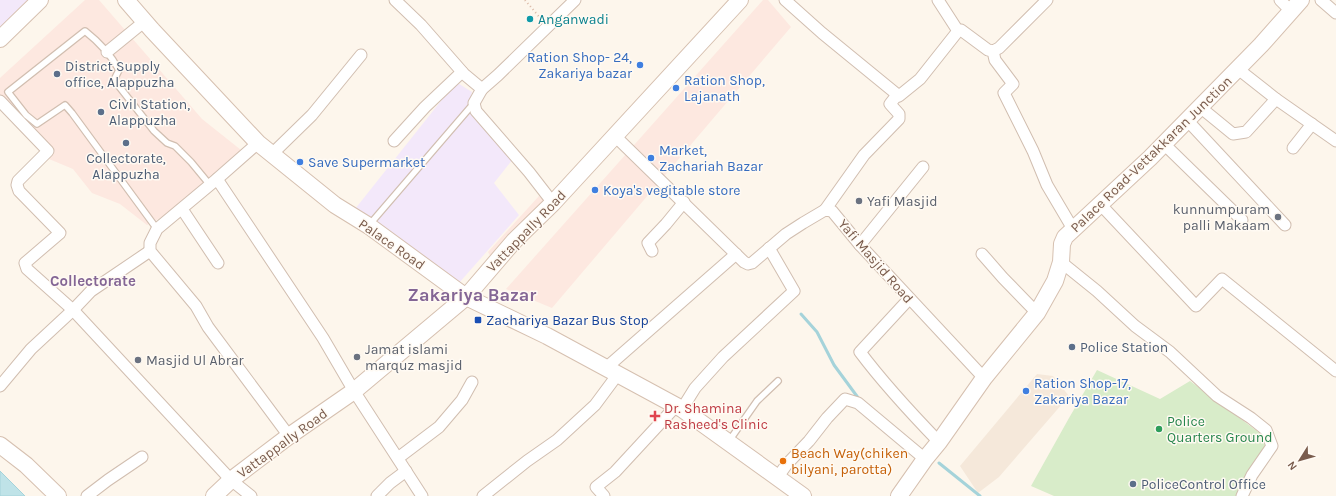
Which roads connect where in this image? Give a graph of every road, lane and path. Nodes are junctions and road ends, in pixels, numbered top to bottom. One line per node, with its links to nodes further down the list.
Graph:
1 (40, 0): 16 (main road)
2 (126, 0): 13 (main road, Palace Road)
3 (395, 0): 21 (street)
4 (525, 0): 14 (path)
5 (575, 0): 14 (street)
6 (740, 0): 30 (main road, Vattappally Road)
7 (785, 0): 23 (street)
8 (938, 0): 15 (street)
9 (1047, 0): 17 (street)
10 (1321, 0): 12 (street)
11 (1291, 4): 20 (main road, Palace Road-Vettakkaran Junction)
12 (1336, 13)
13 (144, 21): 18 (street); 33 (main road, Palace Road)
14 (547, 26): 22 (street)
15 (958, 31): 17 (street); 23 (street)
16 (0, 39)
17 (993, 51): 48 (street)
18 (107, 52): 38 (lane); 47 (lane)
19 (361, 55): 36 (street)
20 (1238, 69): 24 (street); 27 (main road, Palace Road-Vettakkaran Junction)
21 (462, 72): 22 (street); 32 (street)
22 (482, 89): 26 (street)
23 (897, 95): 43 (street)
24 (1276, 99): 27 (street); 29 (street)
25 (0, 101): 59 (street)
26 (474, 103): 40 (street); 46 (lane)
27 (1200, 107): 28 (main road, Palace Road-Vettakkaran Junction)
28 (1187, 120): 34 (main road, Palace Road-Vettakkaran Junction); 45 (street)
29 (1312, 124): 31 (street); 35 (street)
30 (615, 136): 39 (street, Yafi Masjid Road); 40 (main road, Vattappally Road)
31 (1336, 141)
32 (394, 142)
33 (258, 143): 36 (main road, Palace Road); 38 (street)
34 (1164, 144): 41 (main road, Palace Road-Vettakkaran Junction); 44 (street)
35 (1293, 148)
36 (272, 154): 46 (main road, Palace Road)
37 (923, 167): 49 (street)
38 (214, 183): 42 (street); 67 (street)
39 (684, 202): 52 (street); 53 (street, Yafi Masjid Road)
40 (553, 203): 57 (main road, Vattappally Road)
41 (1100, 204): 48 (main road, Palace Road-Vettakkaran Junction); 61 (street)
42 (182, 209): 47 (street); 56 (street)
43 (825, 210): 49 (street, Yafi Masjid Road); 50 (street, Yafi Masjid Road)
44 (1242, 220)
45 (1285, 225)
46 (369, 226): 57 (main road, Palace Road)
47 (158, 229): 51 (street)
48 (1073, 229): 55 (main road, Palace Road-Vettakkaran Junction)
49 (860, 245): 58 (street, Yafi Masjid Road)
50 (769, 248): 53 (street, Yafi Masjid Road); 68 (street)
51 (150, 251): 59 (street); 69 (street)
52 (652, 251)
53 (736, 254): 62 (street)
54 (982, 254): 60 (street)
55 (1061, 262): 60 (main road, Palace Road-Vettakkaran Junction); 89 (street)
56 (218, 263)
57 (466, 297): 62 (main road, Palace Road); 67 (main road, Vattappally Road)
58 (909, 299): 63 (street, Yafi Masjid Road); 71 (street)
59 (73, 310): 66 (street); 78 (street)
60 (1037, 313): 63 (main road, Palace Road-Vettakkaran Junction)
61 (1335, 369)
62 (612, 371): 68 (main road, Palace Road); 85 (street)
63 (984, 378): 71 (main road, Palace Road-Vettakkaran Junction)
64 (778, 381): 70 (lane)
65 (472, 382): 74 (street)
66 (0, 386)
67 (354, 391): 69 (main road, Vattappally Road); 74 (street)
68 (679, 407): 70 (main road, Palace Road); 86 (street)
69 (289, 436): 78 (main road, Vattappally Road)
70 (728, 442): 77 (main road, Palace Road)
71 (939, 442): 75 (main road, Palace Road-Vettakkaran Junction)
72 (0, 445): 79 (main road)
73 (142, 457): 80 (street)
74 (398, 458): 76 (street)
75 (925, 459): 77 (street); 88 (main road, Palace Road-Vettakkaran Junction)
76 (406, 471): 83 (street); 84 (street)
77 (777, 478): 87 (main road, Palace Road)
78 (231, 480): 81 (main road, Vattappally Road); 82 (street)
79 (58, 496)
80 (87, 496)
81 (214, 496)
82 (251, 496)
83 (377, 496)
84 (422, 496)
85 (484, 496)
86 (604, 496)
87 (803, 496)
88 (899, 496)
89 (1242, 496)

